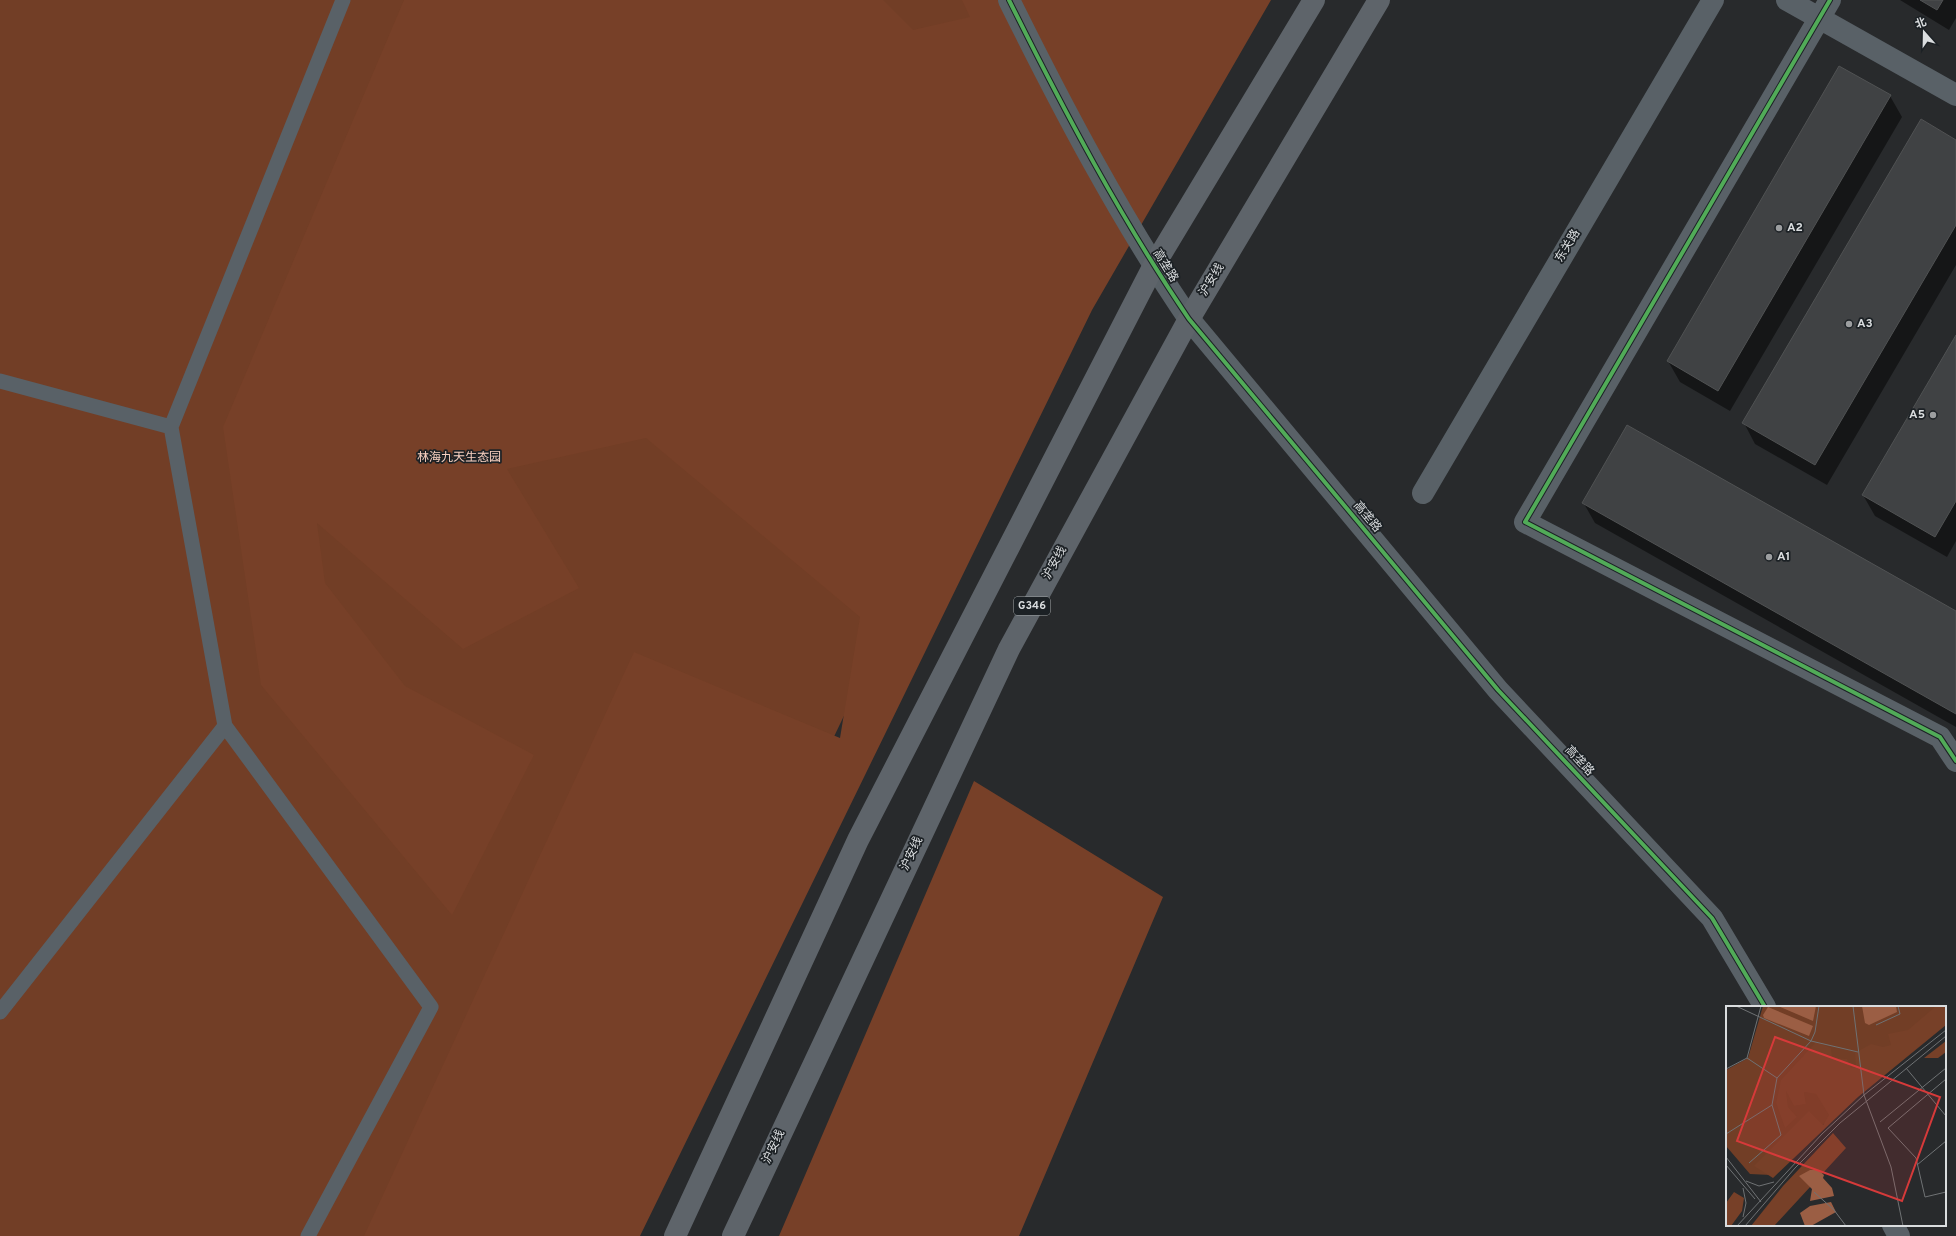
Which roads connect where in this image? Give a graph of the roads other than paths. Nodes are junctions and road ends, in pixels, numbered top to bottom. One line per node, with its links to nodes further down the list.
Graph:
1 (344, 0): 12 (lane)
2 (1009, 0): 9 (street, 高垄路)
3 (1314, 0): 9 (highway)
4 (1379, 0): 10 (highway, 沪安线 / G346)
5 (1713, 0): 13 (street, 东关路)
6 (1787, 0): 7 (street)
7 (1824, 9): 8 (street); 15 (street)
8 (1956, 95)
9 (1153, 267): 10 (street, 高垄路); 20 (highway)
10 (1189, 319): 16 (street, 高垄路); 21 (highway, 沪安线 / G346)
11 (0, 381): 12 (lane)
12 (171, 427): 14 (lane)
13 (1422, 493)
14 (225, 726): 17 (lane); 19 (lane)
15 (1956, 761)
16 (1763, 1006)
17 (0, 1012)
18 (1894, 1226): 22 (street)
19 (308, 1236)
20 (675, 1236)
21 (733, 1236)
22 (1899, 1236)

